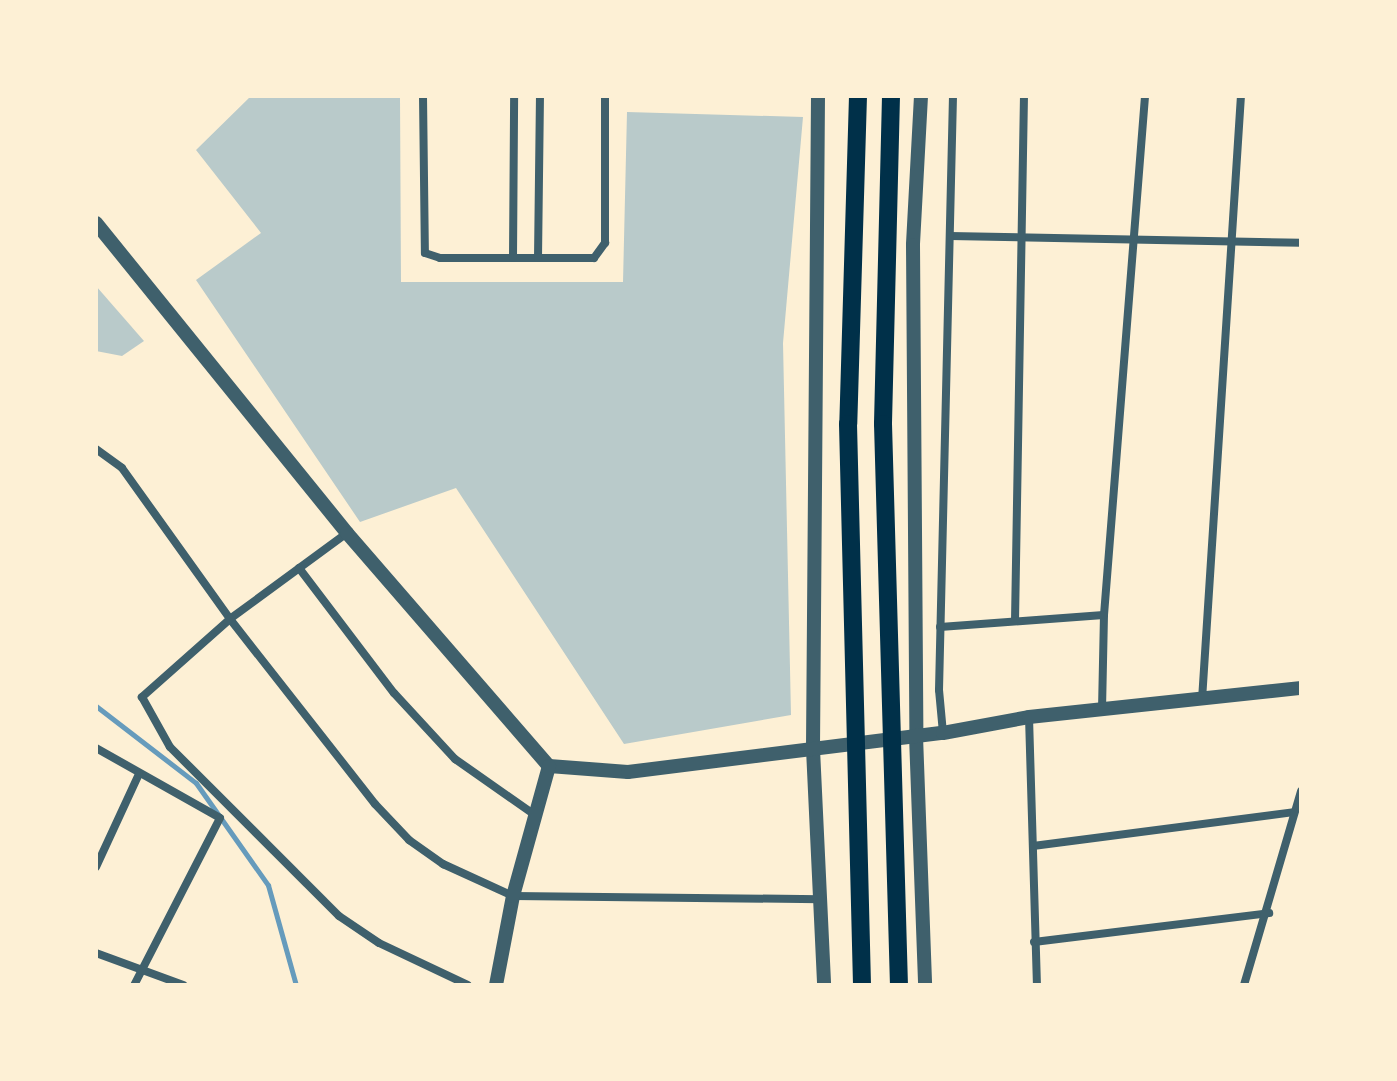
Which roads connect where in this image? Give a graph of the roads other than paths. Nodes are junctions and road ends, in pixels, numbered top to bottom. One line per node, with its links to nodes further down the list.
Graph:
1 (423, 96): 19 (street)
2 (514, 96): 19 (street)
3 (540, 96): 20 (street)
4 (605, 96): 20 (street)
5 (818, 96): 35 (street)
6 (858, 96): 54 (highway)
7 (891, 96): 55 (highway)
8 (921, 96): 33 (street)
9 (953, 96): 14 (street)
10 (1024, 96): 15 (street)
11 (1145, 96): 16 (street)
12 (1241, 96): 17 (street)
13 (96, 223): 22 (street)
14 (950, 236): 15 (street); 27 (street)
15 (1021, 238): 16 (street); 26 (street)
16 (1137, 240): 17 (street); 24 (street)
17 (1232, 242): 18 (street); 29 (street)
18 (1301, 243)
19 (513, 258): 20 (street)
20 (538, 258)
21 (96, 449): 25 (street)
22 (347, 533): 23 (street); 36 (street)
23 (299, 568): 25 (street); 40 (street)
24 (1104, 615): 26 (street); 30 (street)
25 (230, 619): 43 (street); 51 (street)
26 (1015, 621): 27 (street)
27 (940, 627): 32 (street)
28 (1301, 688): 29 (street)
29 (1202, 701): 30 (street)
30 (1102, 710): 31 (street)
31 (1029, 717): 32 (street); 41 (street)
32 (943, 733): 33 (street)
33 (916, 736): 35 (street); 56 (street)
34 (96, 748): 37 (street)
35 (813, 749): 36 (street); 44 (street)
36 (549, 766): 40 (street)
37 (139, 774): 42 (street); 48 (street)
38 (1301, 791): 39 (street)
39 (1294, 812): 41 (street); 45 (street)
40 (535, 815): 43 (street)
41 (1033, 846): 46 (street)
42 (96, 867)
43 (513, 896): 44 (street); 52 (street)
44 (821, 899): 53 (street)
45 (1269, 913): 46 (street); 58 (street)
46 (1034, 942): 57 (street)
47 (96, 953): 48 (street)
48 (140, 971): 49 (street); 50 (street)
49 (134, 985)
50 (183, 985)
51 (468, 985)
52 (496, 985)
53 (824, 985)
54 (862, 985)
55 (899, 985)
56 (925, 985)
57 (1037, 985)
58 (1244, 985)

